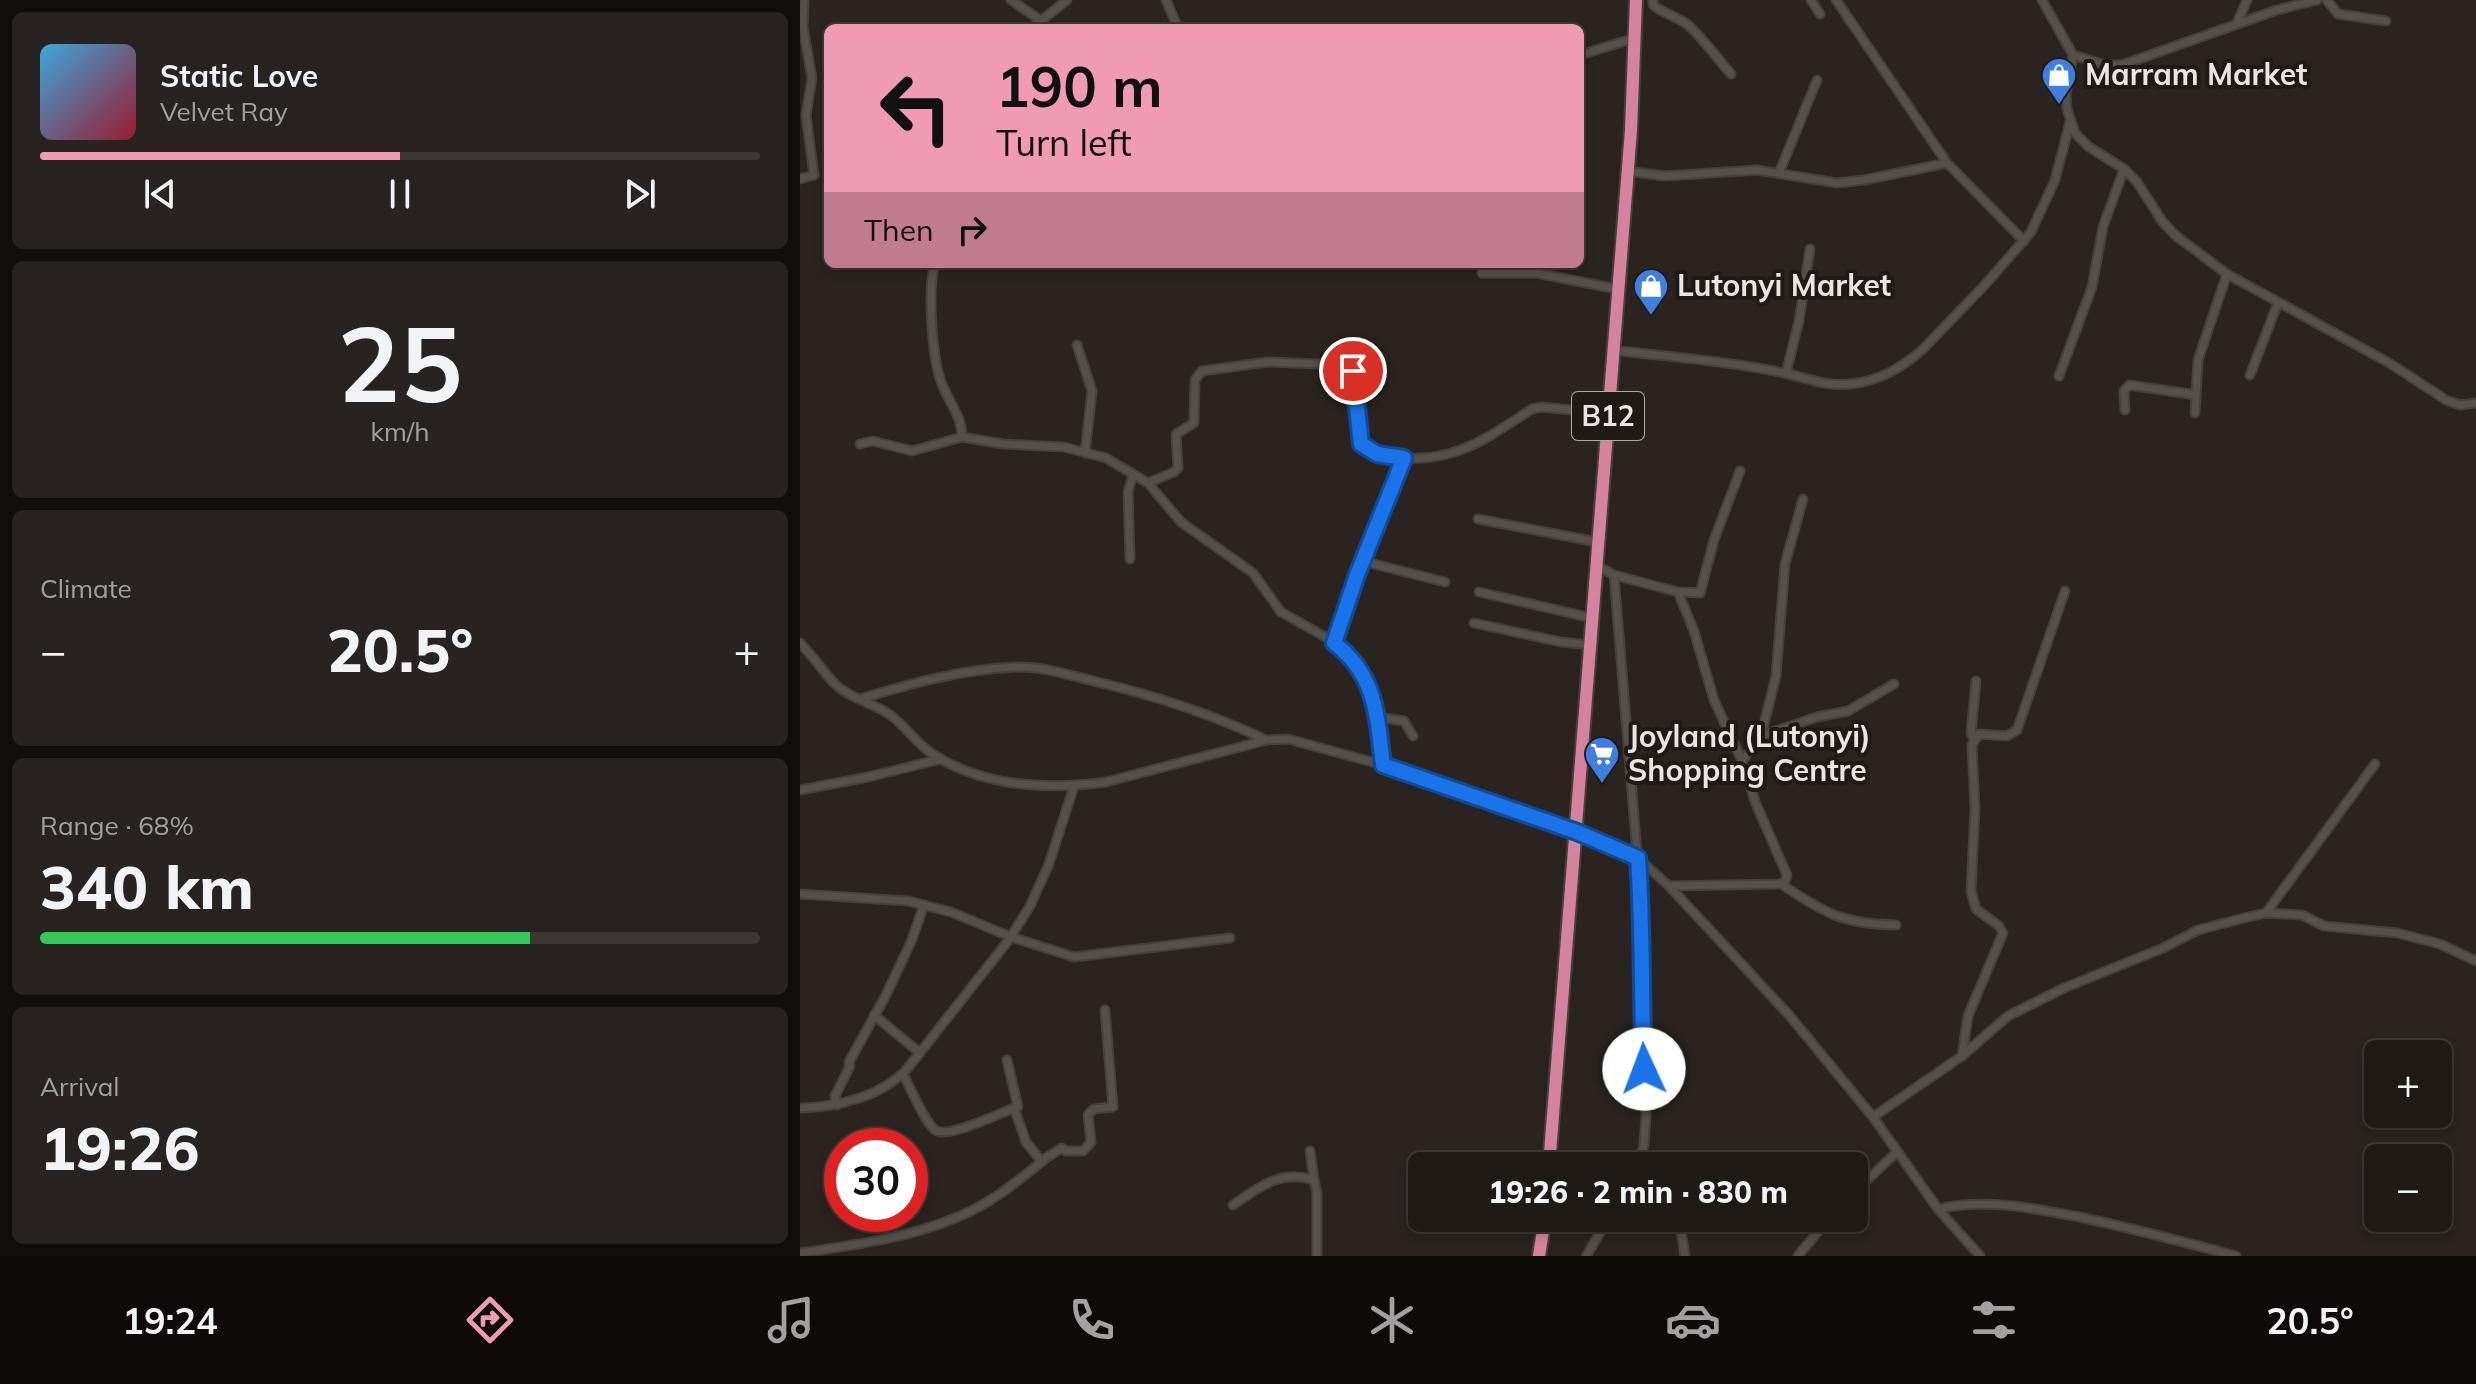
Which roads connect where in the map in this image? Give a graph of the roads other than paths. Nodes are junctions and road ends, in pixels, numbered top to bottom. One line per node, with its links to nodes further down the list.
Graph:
1 (804, 0): 29 (street)
2 (1011, 0): 14 (street)
3 (1067, 0): 14 (street)
4 (1166, 0): 17 (street)
5 (1636, 0): 19 (highway, B12)
6 (1653, 0): 22 (street)
7 (1811, 0): 13 (street)
8 (1836, 0): 25 (street)
9 (2042, 0): 21 (street)
10 (2247, 0): 18 (street)
11 (2317, 0): 18 (street)
12 (2327, 0): 15 (street)
13 (1820, 14)
14 (1040, 20): 16 (street)
15 (2386, 21)
16 (1036, 24)
17 (1176, 24)
18 (2236, 25): 21 (street)
19 (1635, 38): 20 (street); 27 (highway, B12)
20 (1584, 54)
21 (2073, 55): 24 (street)
22 (1731, 74)
23 (1817, 80): 28 (street)
24 (2070, 122): 26 (street); 30 (street)
25 (1947, 163): 28 (street); 30 (street)
26 (2124, 169): 34 (street); 41 (street)
27 (1627, 171): 28 (street); 35 (highway, B12)
28 (1779, 173)
29 (800, 179)
30 (2024, 241): 39 (street)
31 (1810, 249): 39 (street)
32 (934, 268): 47 (street)
33 (1482, 273): 35 (street)
34 (2227, 274): 36 (street); 42 (street)
35 (1617, 289): 38 (highway, B12)
36 (2278, 303): 40 (street); 43 (street)
37 (1077, 345): 49 (street)
38 (1612, 350): 39 (street); 46 (highway, B12)
39 (1786, 373)
40 (2250, 375)
41 (2059, 376)
42 (2196, 395): 44 (street); 45 (street)
43 (2476, 403)
44 (2125, 410)
45 (2195, 413)
46 (1608, 414): 50 (street); 56 (highway, B12)
47 (962, 437): 48 (street); 49 (street)
48 (860, 444)
49 (1085, 453): 52 (street)
50 (1404, 458): 53 (street); 58 (street)
51 (1740, 471): 64 (street)
52 (1133, 475): 53 (street); 57 (street)
53 (1148, 483): 68 (street)
54 (1803, 499): 75 (street)
55 (1478, 519): 56 (street)
56 (1597, 542): 59 (highway, B12)
57 (1130, 559)
58 (1362, 561): 61 (street); 68 (street)
59 (1596, 564): 60 (street); 65 (highway, B12)
60 (1614, 575): 64 (street); 85 (street)
61 (1445, 582)
62 (2065, 591): 76 (street)
63 (1479, 592): 65 (street)
64 (1678, 592): 79 (street)
65 (1592, 618): 69 (highway, B12)
66 (1474, 623): 69 (street)
67 (800, 643): 72 (street)
68 (1334, 643): 73 (street)
69 (1591, 645): 84 (highway, B12)
70 (1976, 681): 76 (street)
71 (1894, 684): 75 (street)
72 (860, 699): 77 (street); 78 (street)
73 (1378, 717): 74 (street); 81 (street)
74 (1413, 736)
75 (1761, 736): 79 (street)
76 (1974, 738): 98 (street)
77 (1267, 740): 81 (street); 82 (street)
78 (941, 759): 82 (street); 83 (street)
79 (1742, 761): 86 (street)
80 (2375, 764): 90 (street)
81 (1383, 765): 84 (street)
82 (1074, 786): 92 (street)
83 (800, 790)
84 (1577, 832): 85 (street); 106 (highway, B12)
85 (1638, 858): 87 (street); 107 (street)
86 (1781, 884): 87 (street); 91 (street)
87 (1669, 886): 104 (street)
88 (800, 894): 89 (street)
89 (924, 905): 92 (street); 96 (street)
90 (2266, 913): 94 (street); 98 (street)
91 (1896, 925)
92 (1011, 937): 93 (street); 97 (street)
93 (1230, 938)
94 (2476, 961)
95 (1105, 1010): 109 (street)
96 (874, 1015): 97 (street); 101 (street)
97 (920, 1053): 100 (street)
98 (1962, 1056): 104 (street)
99 (1007, 1060): 103 (street)
100 (903, 1074): 101 (street); 103 (street)
101 (837, 1105): 102 (street)
102 (800, 1108)
103 (1014, 1108): 109 (street)
104 (1873, 1117): 108 (street)
105 (1310, 1151): 111 (street)
106 (1550, 1152)
107 (1642, 1152)
108 (1896, 1153): 110 (street); 113 (street)
109 (1044, 1160): 118 (street)
110 (1868, 1179)
111 (1314, 1180): 112 (street); 119 (street)
112 (1233, 1205)
113 (1938, 1209): 124 (street); 125 (street)
114 (1543, 1232): 120 (highway)
115 (1601, 1232): 121 (street)
116 (1681, 1232): 122 (street)
117 (1818, 1232): 123 (street)
118 (800, 1253)
119 (1317, 1256)
120 (1539, 1256)
121 (1586, 1256)
122 (1685, 1256)
123 (1798, 1256)
124 (1980, 1256)
125 (2236, 1256)

